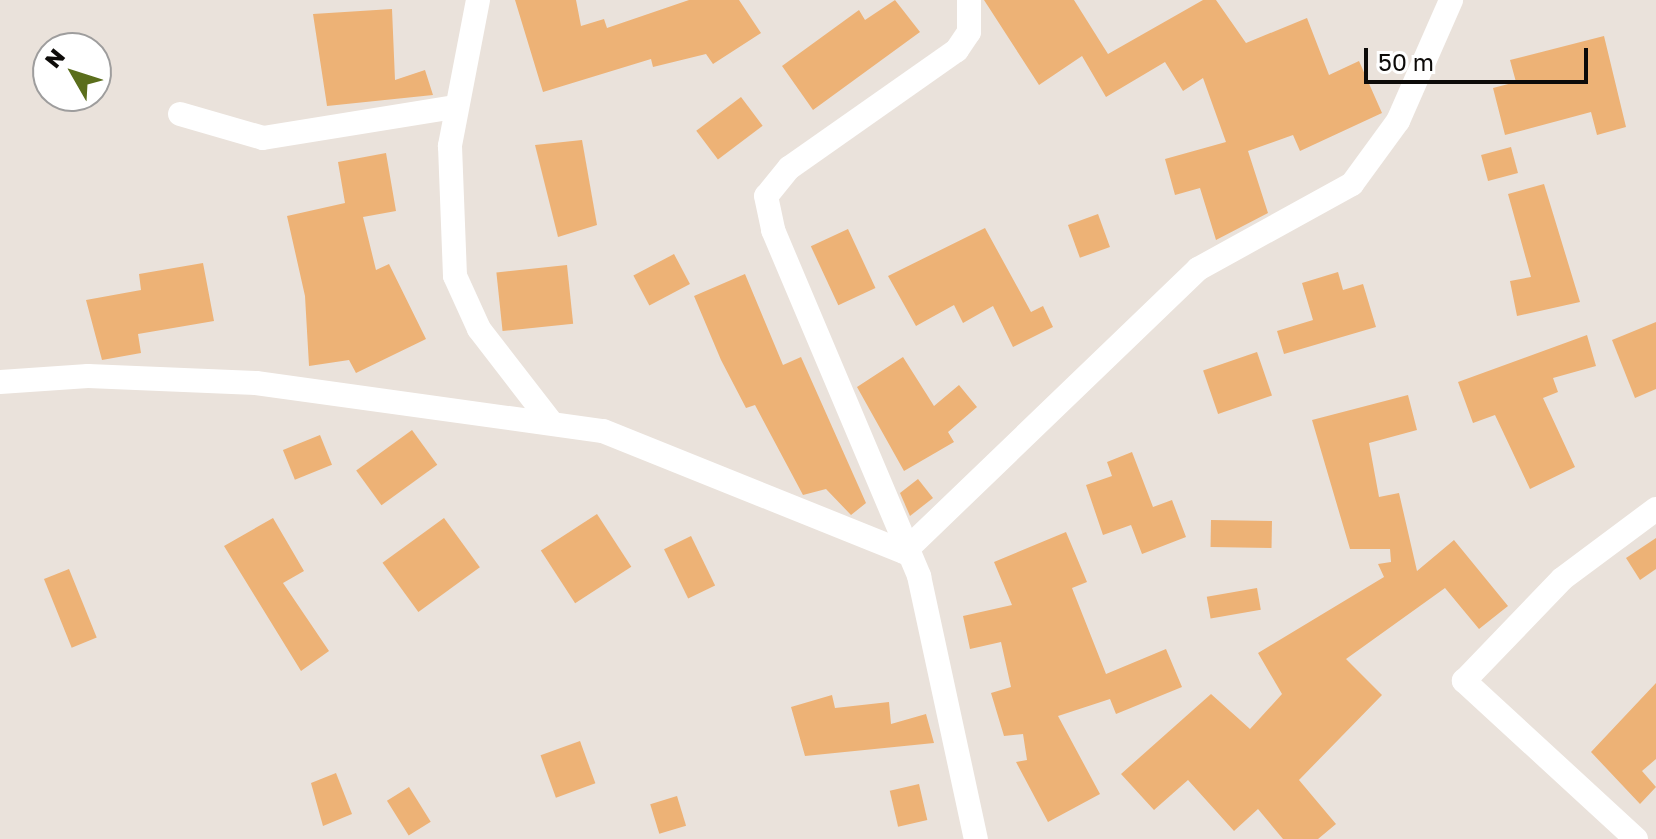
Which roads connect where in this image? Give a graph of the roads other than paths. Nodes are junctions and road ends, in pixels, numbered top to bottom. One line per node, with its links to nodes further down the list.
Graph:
1 (478, 0): 4 (street)
2 (969, 0): 9 (street)
3 (1451, 0): 9 (street)
4 (455, 107): 5 (street); 7 (street)
5 (180, 114)
6 (0, 382): 7 (street)
7 (551, 422): 9 (street)
8 (1656, 509): 11 (street)
9 (904, 552): 10 (street)
10 (976, 839)
11 (1636, 839)

